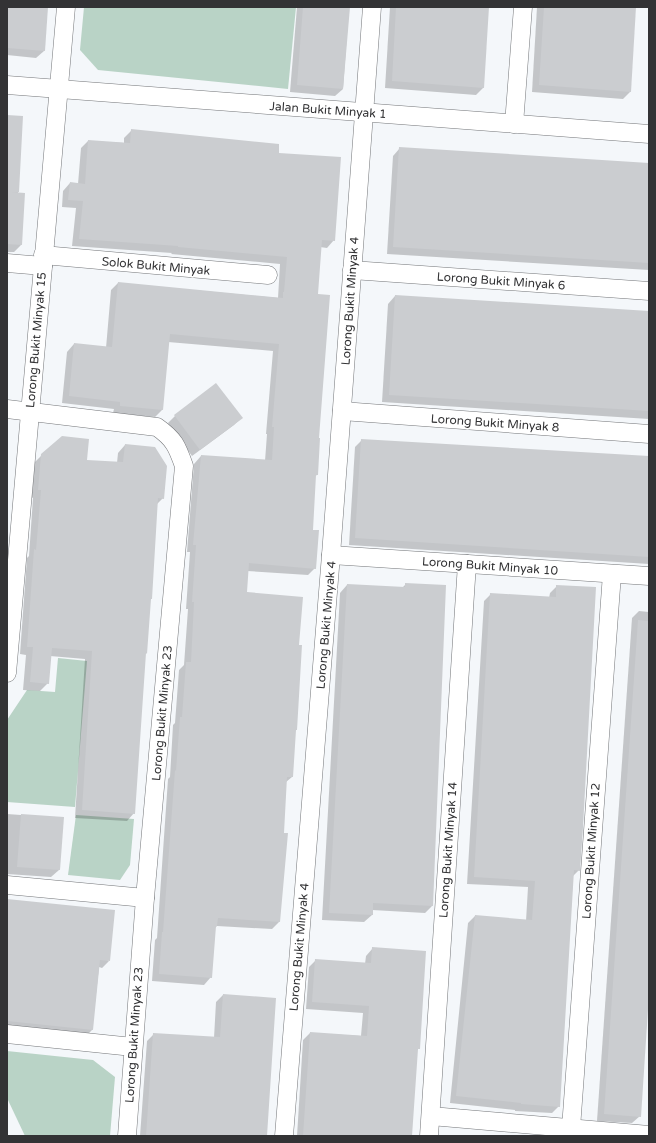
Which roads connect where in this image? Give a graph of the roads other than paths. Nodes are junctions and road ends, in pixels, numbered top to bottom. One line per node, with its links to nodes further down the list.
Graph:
1 (66, 7): 5 (street, Lorong Bukit Minyak 15)
2 (372, 7): 6 (street, Lorong Bukit Minyak 4)
3 (523, 7): 7 (street)
4 (7, 86): 5 (street, Jalan Bukit Minyak 1)
5 (58, 90): 6 (street, Jalan Bukit Minyak 1); 9 (street, Lorong Bukit Minyak 15)
6 (363, 113): 7 (street, Jalan Bukit Minyak 1); 11 (street, Lorong Bukit Minyak 4)
7 (514, 124): 8 (street, Jalan Bukit Minyak 1)
8 (649, 134)
9 (43, 261): 10 (street, Solok Bukit Minyak); 12 (street, Solok Bukit Minyak); 15 (street, Lorong Bukit Minyak 15)
10 (7, 263)
11 (352, 270): 13 (street, Lorong Bukit Minyak 6); 16 (street, Lorong Bukit Minyak 4)
12 (268, 275)
13 (649, 291)
14 (7, 409): 15 (street, Lorong Bukit Minyak 23)
15 (30, 411): 21 (street, Lorong Bukit Minyak 15); 25 (street, Lorong Bukit Minyak 23)
16 (342, 411): 17 (street, Lorong Bukit Minyak 8); 18 (street, Lorong Bukit Minyak 4)
17 (649, 434)
18 (331, 555): 19 (street, Lorong Bukit Minyak 10); 32 (street, Lorong Bukit Minyak 4)
19 (467, 564): 20 (street, Lorong Bukit Minyak 10); 28 (street, Lorong Bukit Minyak 14)
20 (612, 574): 22 (street, Lorong Bukit Minyak 10); 29 (street, Lorong Bukit Minyak 12)
21 (11, 576): 23 (street, Lorong Bukit Minyak 15)
22 (649, 576)
23 (7, 673)
24 (7, 885): 25 (street)
25 (145, 898): 27 (street, Lorong Bukit Minyak 23)
26 (7, 1034): 27 (street)
27 (133, 1047): 31 (street, Lorong Bukit Minyak 23)
28 (431, 1116): 29 (street); 33 (street, Lorong Bukit Minyak 14)
29 (571, 1128): 30 (street)
30 (649, 1135)
31 (127, 1136)
32 (284, 1136)
33 (429, 1136)

